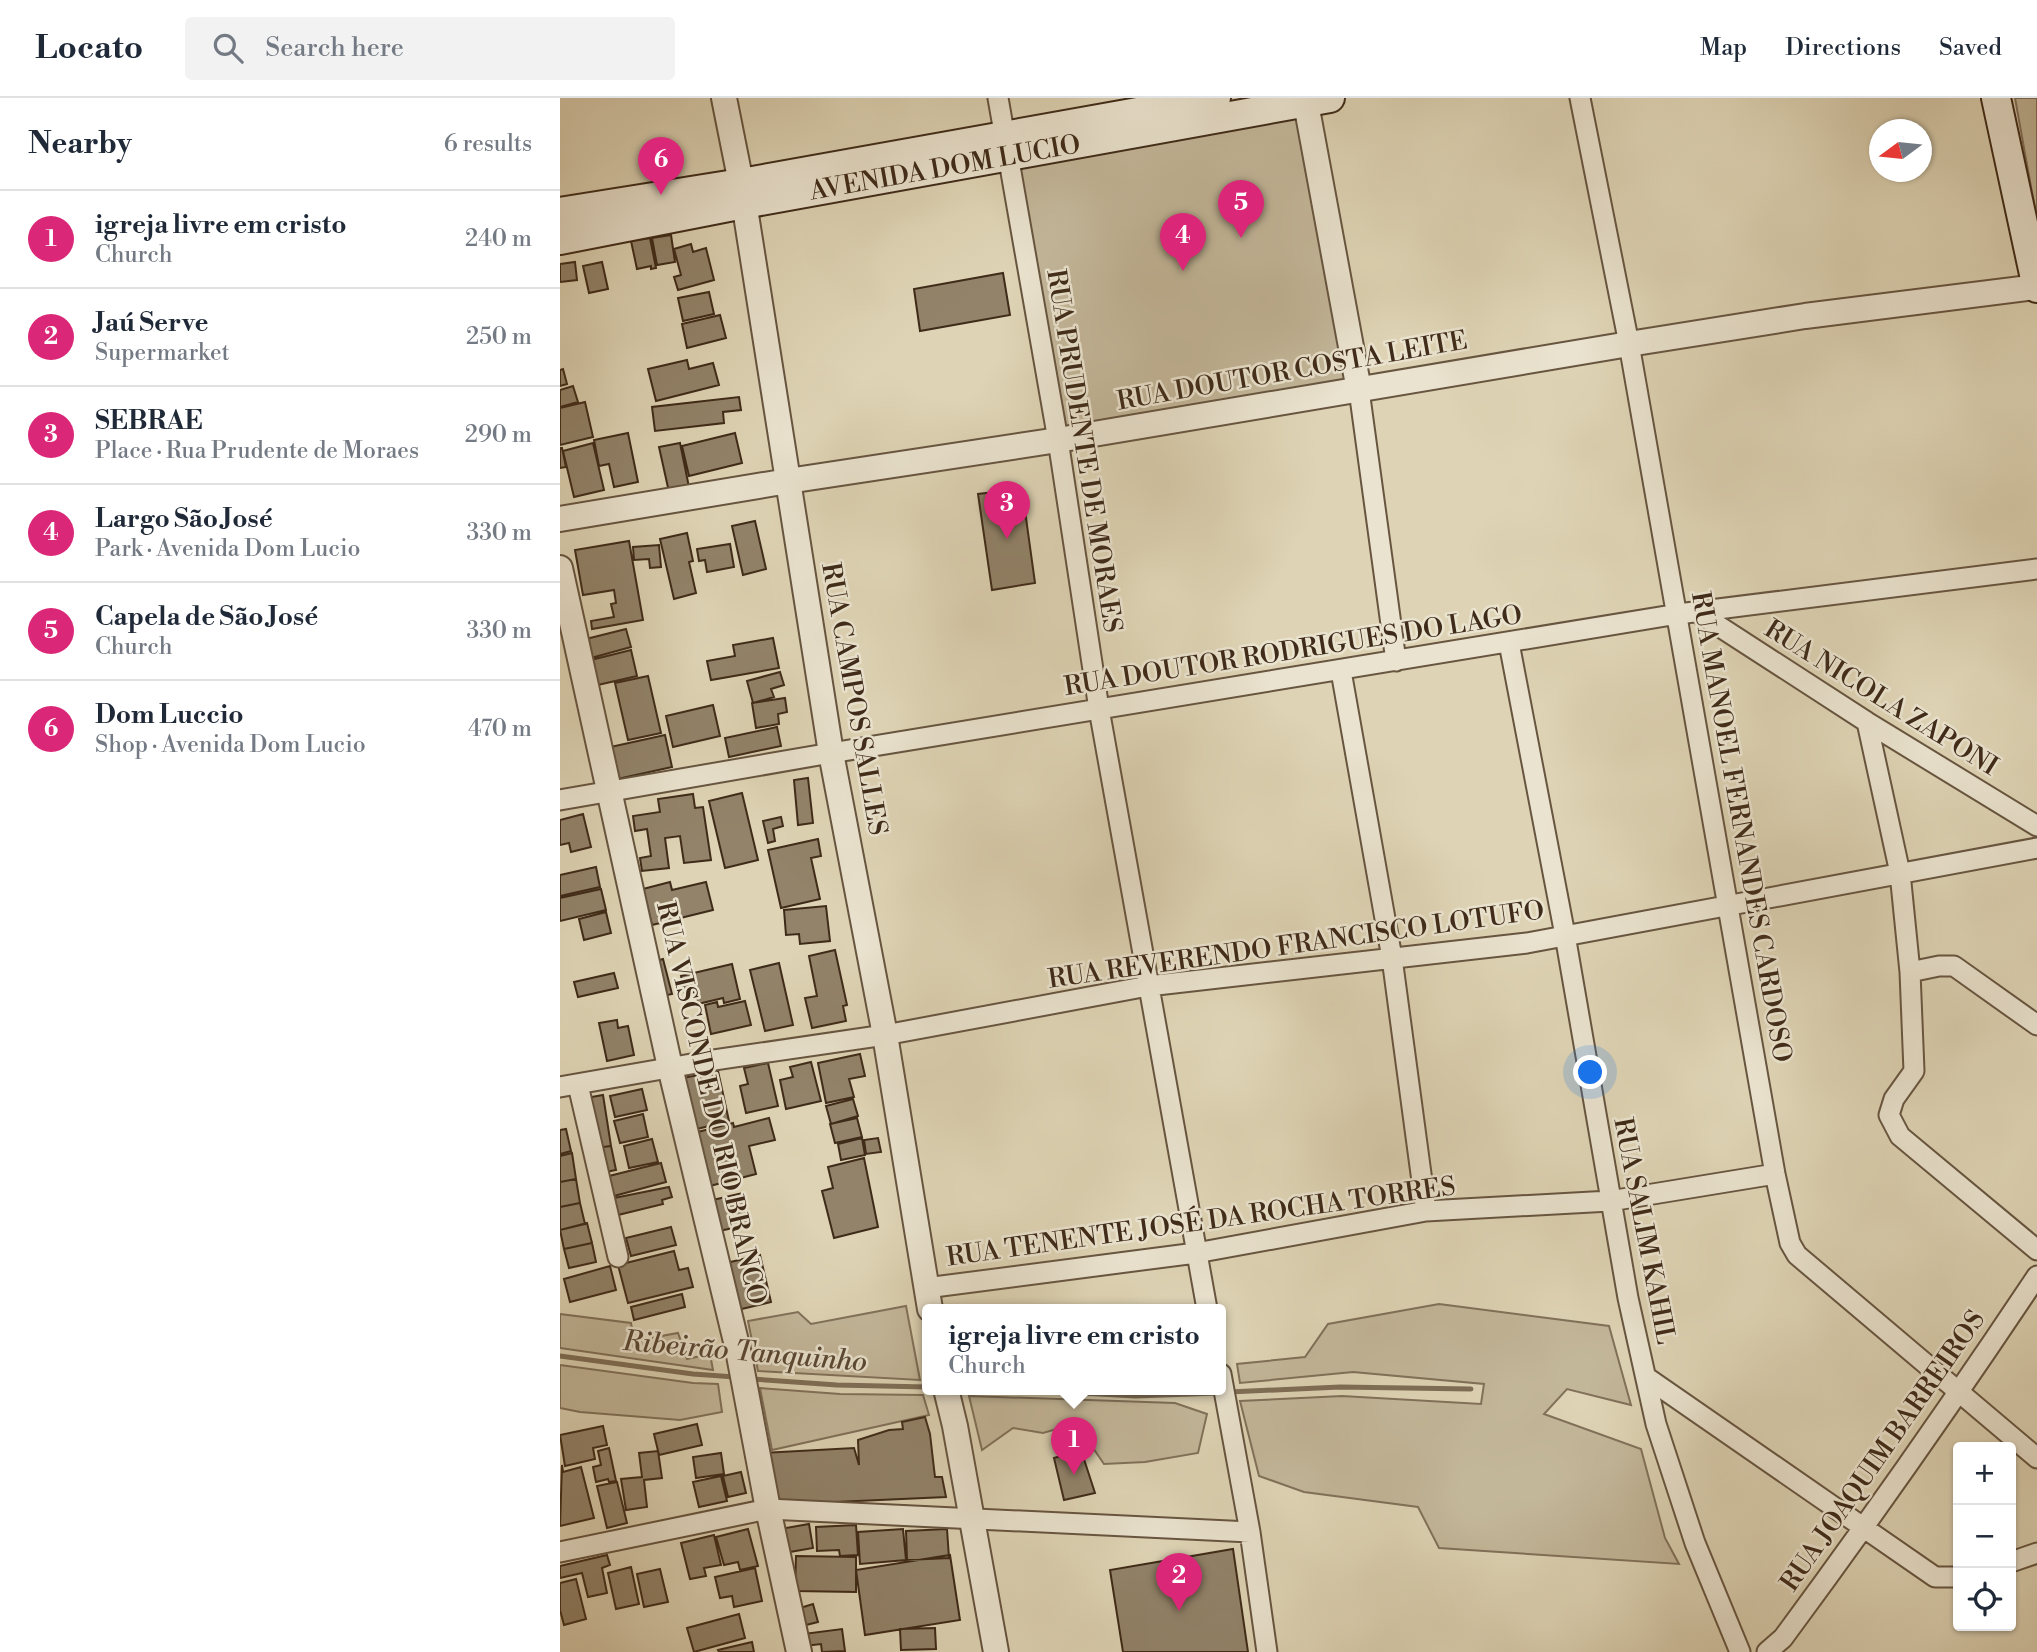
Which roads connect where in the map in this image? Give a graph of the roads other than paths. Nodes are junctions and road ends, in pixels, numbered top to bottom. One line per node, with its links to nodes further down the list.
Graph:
1 (724, 98): 9 (street, RUA CAMPOS SALLES)
2 (998, 98): 8 (street, RUA PRUDENTE DE MORAES)
3 (1216, 98): 8 (main road, AVENIDA DOM LUCIO)
4 (1580, 98): 14 (street, RUA MANOEL FERNANDES CARDOSO)
5 (1996, 98): 13 (main road)
6 (2010, 98): 11 (main road)
7 (1313, 100): 8 (main road, AVENIDA DOM LUCIO); 15 (street)
8 (1005, 146): 9 (main road, AVENIDA DOM LUCIO); 16 (street, RUA PRUDENTE DE MORAES)
9 (743, 194): 10 (main road, AVENIDA DOM LUCIO); 12 (main road, AVENIDA DOM LUCIO); 17 (street, RUA CAMPOS SALLES)
10 (560, 212)
11 (2037, 233)
12 (560, 240)
13 (2037, 290): 14 (street, RUA DOUTOR COSTA LEITE)
14 (1629, 344): 15 (street, RUA DOUTOR COSTA LEITE); 21 (street, RUA MANOEL FERNANDES CARDOSO)
15 (1359, 390): 16 (street, RUA DOUTOR COSTA LEITE); 23 (street)
16 (1058, 440): 17 (street, RUA DOUTOR COSTA LEITE); 25 (street, RUA PRUDENTE DE MORAES)
17 (788, 481): 18 (street, RUA DOUTOR COSTA LEITE); 27 (street, RUA CAMPOS SALLES)
18 (560, 519)
19 (560, 568): 28 (street, RUA VISCONDE DO RIO BRANCO)
20 (2037, 569): 21 (street, RUA DOUTOR RODRIGUES DO LAGO)
21 (1687, 613): 22 (street, RUA DOUTOR RODRIGUES DO LAGO); 26 (street, RUA NICOLA ZAPONI); 33 (street, RUA MANOEL FERNANDES CARDOSO)
22 (1509, 643): 23 (street, RUA DOUTOR RODRIGUES DO LAGO); 34 (street, RUA SALIM KAHIL)
23 (1396, 661): 24 (street, RUA DOUTOR RODRIGUES DO LAGO)
24 (1341, 671): 25 (street, RUA DOUTOR RODRIGUES DO LAGO); 35 (street)
25 (1099, 709): 27 (street, RUA DOUTOR RODRIGUES DO LAGO); 37 (street, RUA PRUDENTE DE MORAES)
26 (1867, 722): 30 (street, RUA NICOLA ZAPONI); 32 (street)
27 (831, 753): 28 (street, RUA DOUTOR RODRIGUES DO LAGO); 39 (street, RUA CAMPOS SALLES)
28 (610, 790): 29 (street, RUA DOUTOR RODRIGUES DO LAGO); 40 (street, RUA VISCONDE DO RIO BRANCO)
29 (560, 800)
30 (2037, 826)
31 (2037, 848): 32 (street, RUA REVERENDO FRANCISCO LOTUFO)
32 (1900, 873): 33 (street, RUA REVERENDO FRANCISCO LOTUFO); 36 (street)
33 (1729, 905): 34 (street, RUA REVERENDO FRANCISCO LOTUFO); 42 (street, RUA MANOEL FERNANDES CARDOSO)
34 (1565, 936): 35 (street, RUA REVERENDO FRANCISCO LOTUFO); 43 (street, RUA SALIM KAHIL)
35 (1392, 958): 37 (street, RUA REVERENDO FRANCISCO LOTUFO); 44 (street)
36 (1910, 972): 38 (street); 45 (street)
37 (1148, 986): 39 (street, RUA REVERENDO FRANCISCO LOTUFO); 46 (street, RUA PRUDENTE DE MORAES)
38 (2037, 1025)
39 (885, 1035): 40 (street, RUA REVERENDO FRANCISCO LOTUFO); 49 (street, RUA CAMPOS SALLES)
40 (670, 1067): 41 (street, RUA REVERENDO FRANCISCO LOTUFO); 56 (street, RUA VISCONDE DO RIO BRANCO)
41 (569, 1086): 47 (street)
42 (1775, 1174): 43 (street, RUA TENENTE JOSÉ DA ROCHA TORRES); 52 (street, RUA MANOEL FERNANDES CARDOSO)
43 (1610, 1201): 44 (street, RUA TENENTE JOSÉ DA ROCHA TORRES); 51 (street, RUA SALIM KAHIL)
44 (1426, 1211): 46 (street, RUA TENENTE JOSÉ DA ROCHA TORRES)
45 (2037, 1250)
46 (1196, 1253): 49 (street, RUA TENENTE JOSÉ DA ROCHA TORRES); 50 (street, RUA PRUDENTE DE MORAES)
47 (618, 1257)
48 (2037, 1276): 52 (street, RUA JOAQUIM BARREIROS)
49 (928, 1298)
50 (1206, 1304)
51 (1646, 1377): 58 (street); 67 (street, RUA SALIM KAHIL)
52 (1959, 1394): 55 (street, RUA MANOEL FERNANDES CARDOSO); 58 (street, RUA JOAQUIM BARREIROS)
53 (947, 1395): 57 (street)
54 (1225, 1395): 59 (street)
55 (2037, 1458)
56 (768, 1509): 57 (street); 60 (street); 64 (street, RUA VISCONDE DO RIO BRANCO)
57 (972, 1519): 59 (street); 65 (street)
58 (1864, 1529): 63 (street); 68 (street, RUA JOAQUIM BARREIROS)
59 (1250, 1532): 66 (street)
60 (560, 1552)
61 (2037, 1553): 62 (street)
62 (2016, 1560)
63 (1953, 1577)
64 (799, 1652)
65 (996, 1652)
66 (1267, 1652)
67 (1740, 1652)
68 (1767, 1652)

